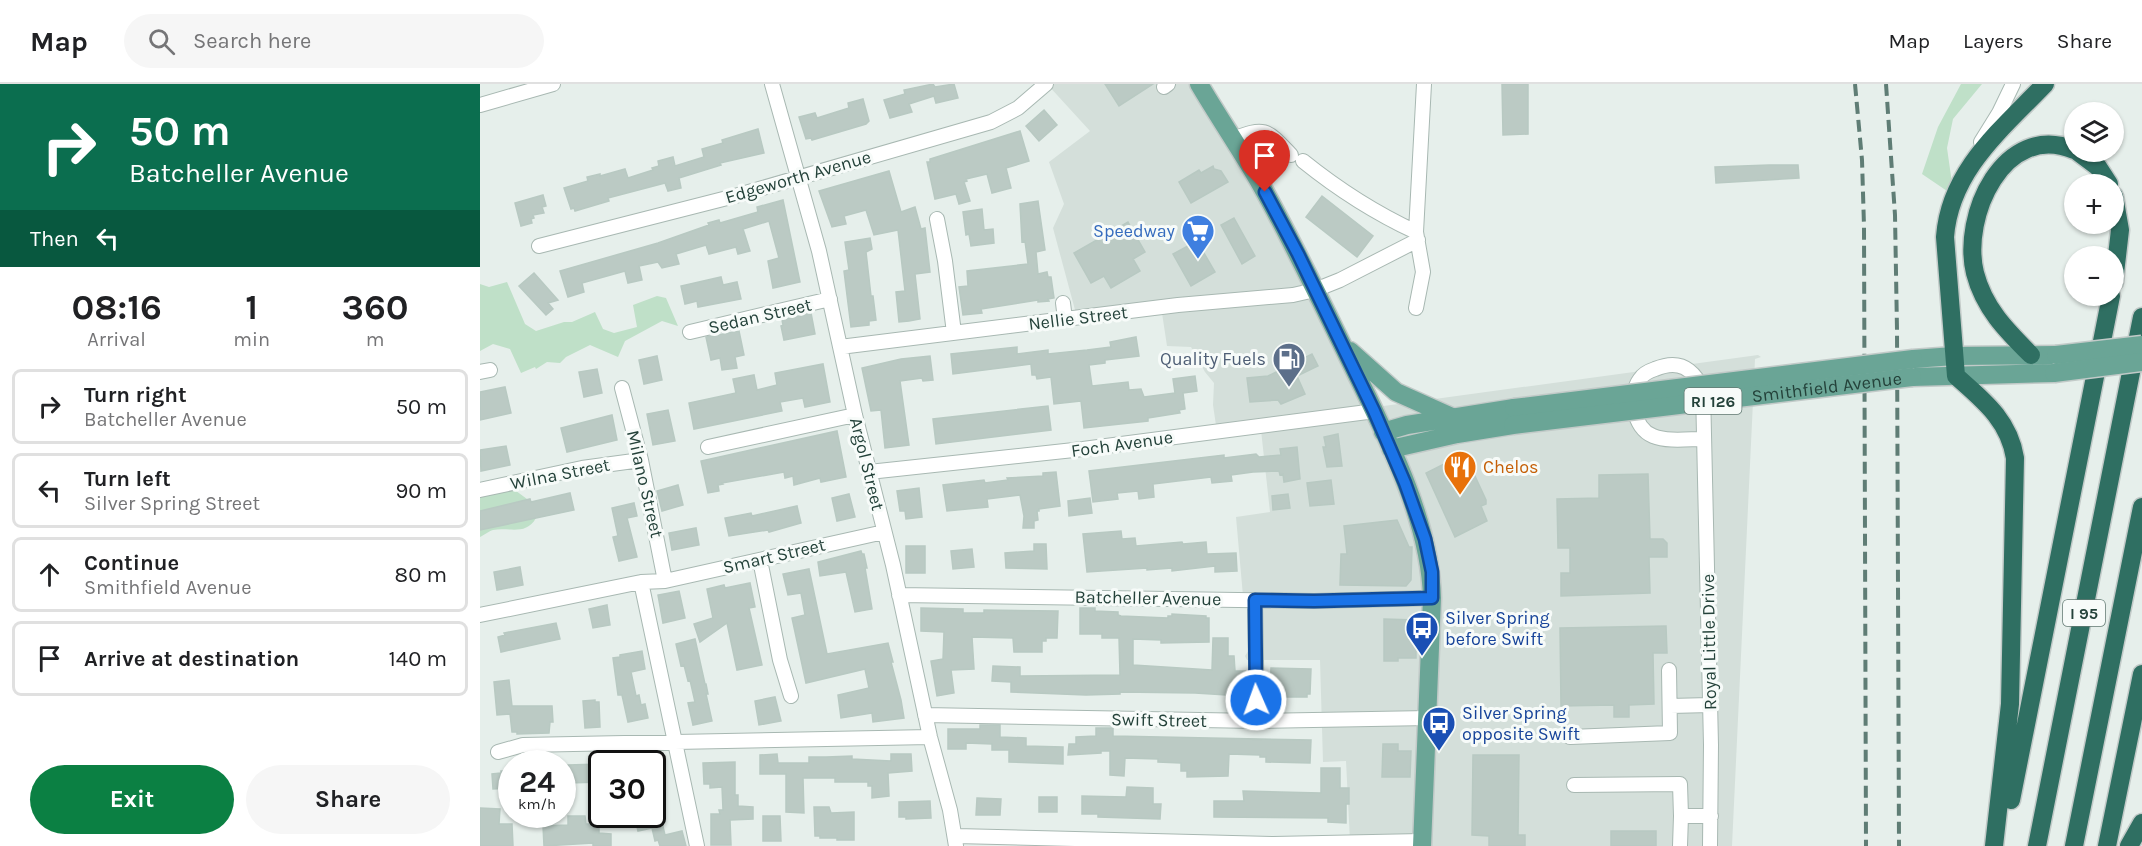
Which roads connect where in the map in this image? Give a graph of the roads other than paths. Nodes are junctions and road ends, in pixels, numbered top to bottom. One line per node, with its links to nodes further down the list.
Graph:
1 (553, 84): 8 (street)
2 (772, 84): 14 (street, Argol Street)
3 (1046, 84): 14 (street, Edgeworth Avenue)
4 (1199, 84): 9 (main road)
5 (1424, 84): 16 (street)
6 (2013, 84): 12 (street)
7 (2045, 84): 12 (highway)
8 (480, 105)
9 (1233, 139): 16 (street); 18 (main road)
10 (2064, 146): 30 (highway)
11 (2091, 162): 13 (highway)
12 (1966, 170): 31 (highway)
13 (2103, 174)
14 (798, 176): 17 (street, Edgeworth Avenue); 19 (street, Argol Street)
15 (937, 219): 26 (street)
16 (1417, 236): 18 (street, Nellie Street); 22 (street)
17 (539, 246)
18 (1315, 290): 24 (street, Nellie Street); 27 (main road)
19 (830, 300): 25 (street, Sedan Street); 29 (street, Argol Street)
20 (1063, 303): 24 (street)
21 (2109, 306): 77 (highway)
22 (1416, 308)
23 (2142, 317): 78 (highway, I 95)
24 (1065, 319): 26 (street, Nellie Street)
25 (690, 332)
26 (954, 333): 29 (street, Nellie Street)
27 (1342, 344): 35 (main road); 38 (main road)
28 (2142, 345): 30 (main road, Smithfield Avenue / RI 126, bridge)
29 (840, 347): 36 (street, Argol Street)
30 (2031, 355): 31 (main road, Smithfield Avenue / RI 126)
31 (1954, 356): 33 (highway); 37 (main road, Smithfield Avenue / RI 126, bridge)
32 (2142, 362): 33 (main road, Smithfield Avenue / RI 126, bridge)
33 (1956, 376): 37 (main road, Smithfield Avenue / RI 126, bridge); 76 (highway)
34 (622, 388): 43 (street, Milano Street)
35 (1374, 411): 39 (main road); 44 (street, Foch Avenue)
36 (855, 415): 41 (street); 44 (street, Argol Street)
37 (1513, 417): 38 (main road, Smithfield Avenue / RI 126); 42 (main road, Smithfield Avenue / RI 126)
38 (1454, 418): 39 (main road, Smithfield Avenue)
39 (1383, 432): 42 (main road)
40 (1704, 439): 40 (street, Royal Little Drive); 58 (street, Royal Little Drive)
41 (708, 447)
42 (1391, 449): 52 (main road)
43 (640, 460): 45 (street, Wilna Street); 49 (street, Milano Street)
44 (869, 472): 47 (street, Argol Street)
45 (480, 490)
46 (2142, 507): 79 (highway, I 95)
47 (884, 532): 48 (street, Smart Street); 51 (street, Argol Street)
48 (760, 560): 49 (street, Smart Street); 57 (street)
49 (665, 581): 50 (street, Smart Street)
50 (641, 582): 54 (street); 65 (street)
51 (899, 595): 53 (street, Batcheller Avenue); 60 (street, Argol Street)
52 (1432, 598): 53 (street, Batcheller Avenue); 61 (main road)
53 (1255, 600): 62 (street)
54 (480, 615)
55 (1669, 670): 59 (street)
56 (2142, 674): 80 (highway)
57 (791, 696)
58 (1710, 705): 59 (street); 69 (street, Royal Little Drive)
59 (1670, 706): 64 (street)
60 (925, 715): 62 (street, Swift Street); 63 (street, Argol Street)
61 (1429, 718): 62 (street, Swift Street); 72 (main road)
62 (1257, 721)
63 (930, 737): 65 (street); 71 (street, Argol Street)
64 (1570, 737)
65 (674, 743): 66 (street); 73 (street)
66 (505, 750)
67 (1574, 784): 68 (street)
68 (1681, 816): 69 (street); 74 (street)
69 (1711, 816): 75 (street, Royal Little Drive)
70 (2142, 823): 81 (highway)
71 (956, 841): 72 (street)
72 (1422, 844)
73 (697, 846)
74 (1680, 846)
75 (1710, 846)
76 (1994, 846)
77 (2002, 846)
78 (2037, 846)
79 (2074, 846)
80 (2107, 846)
81 (2129, 846)

